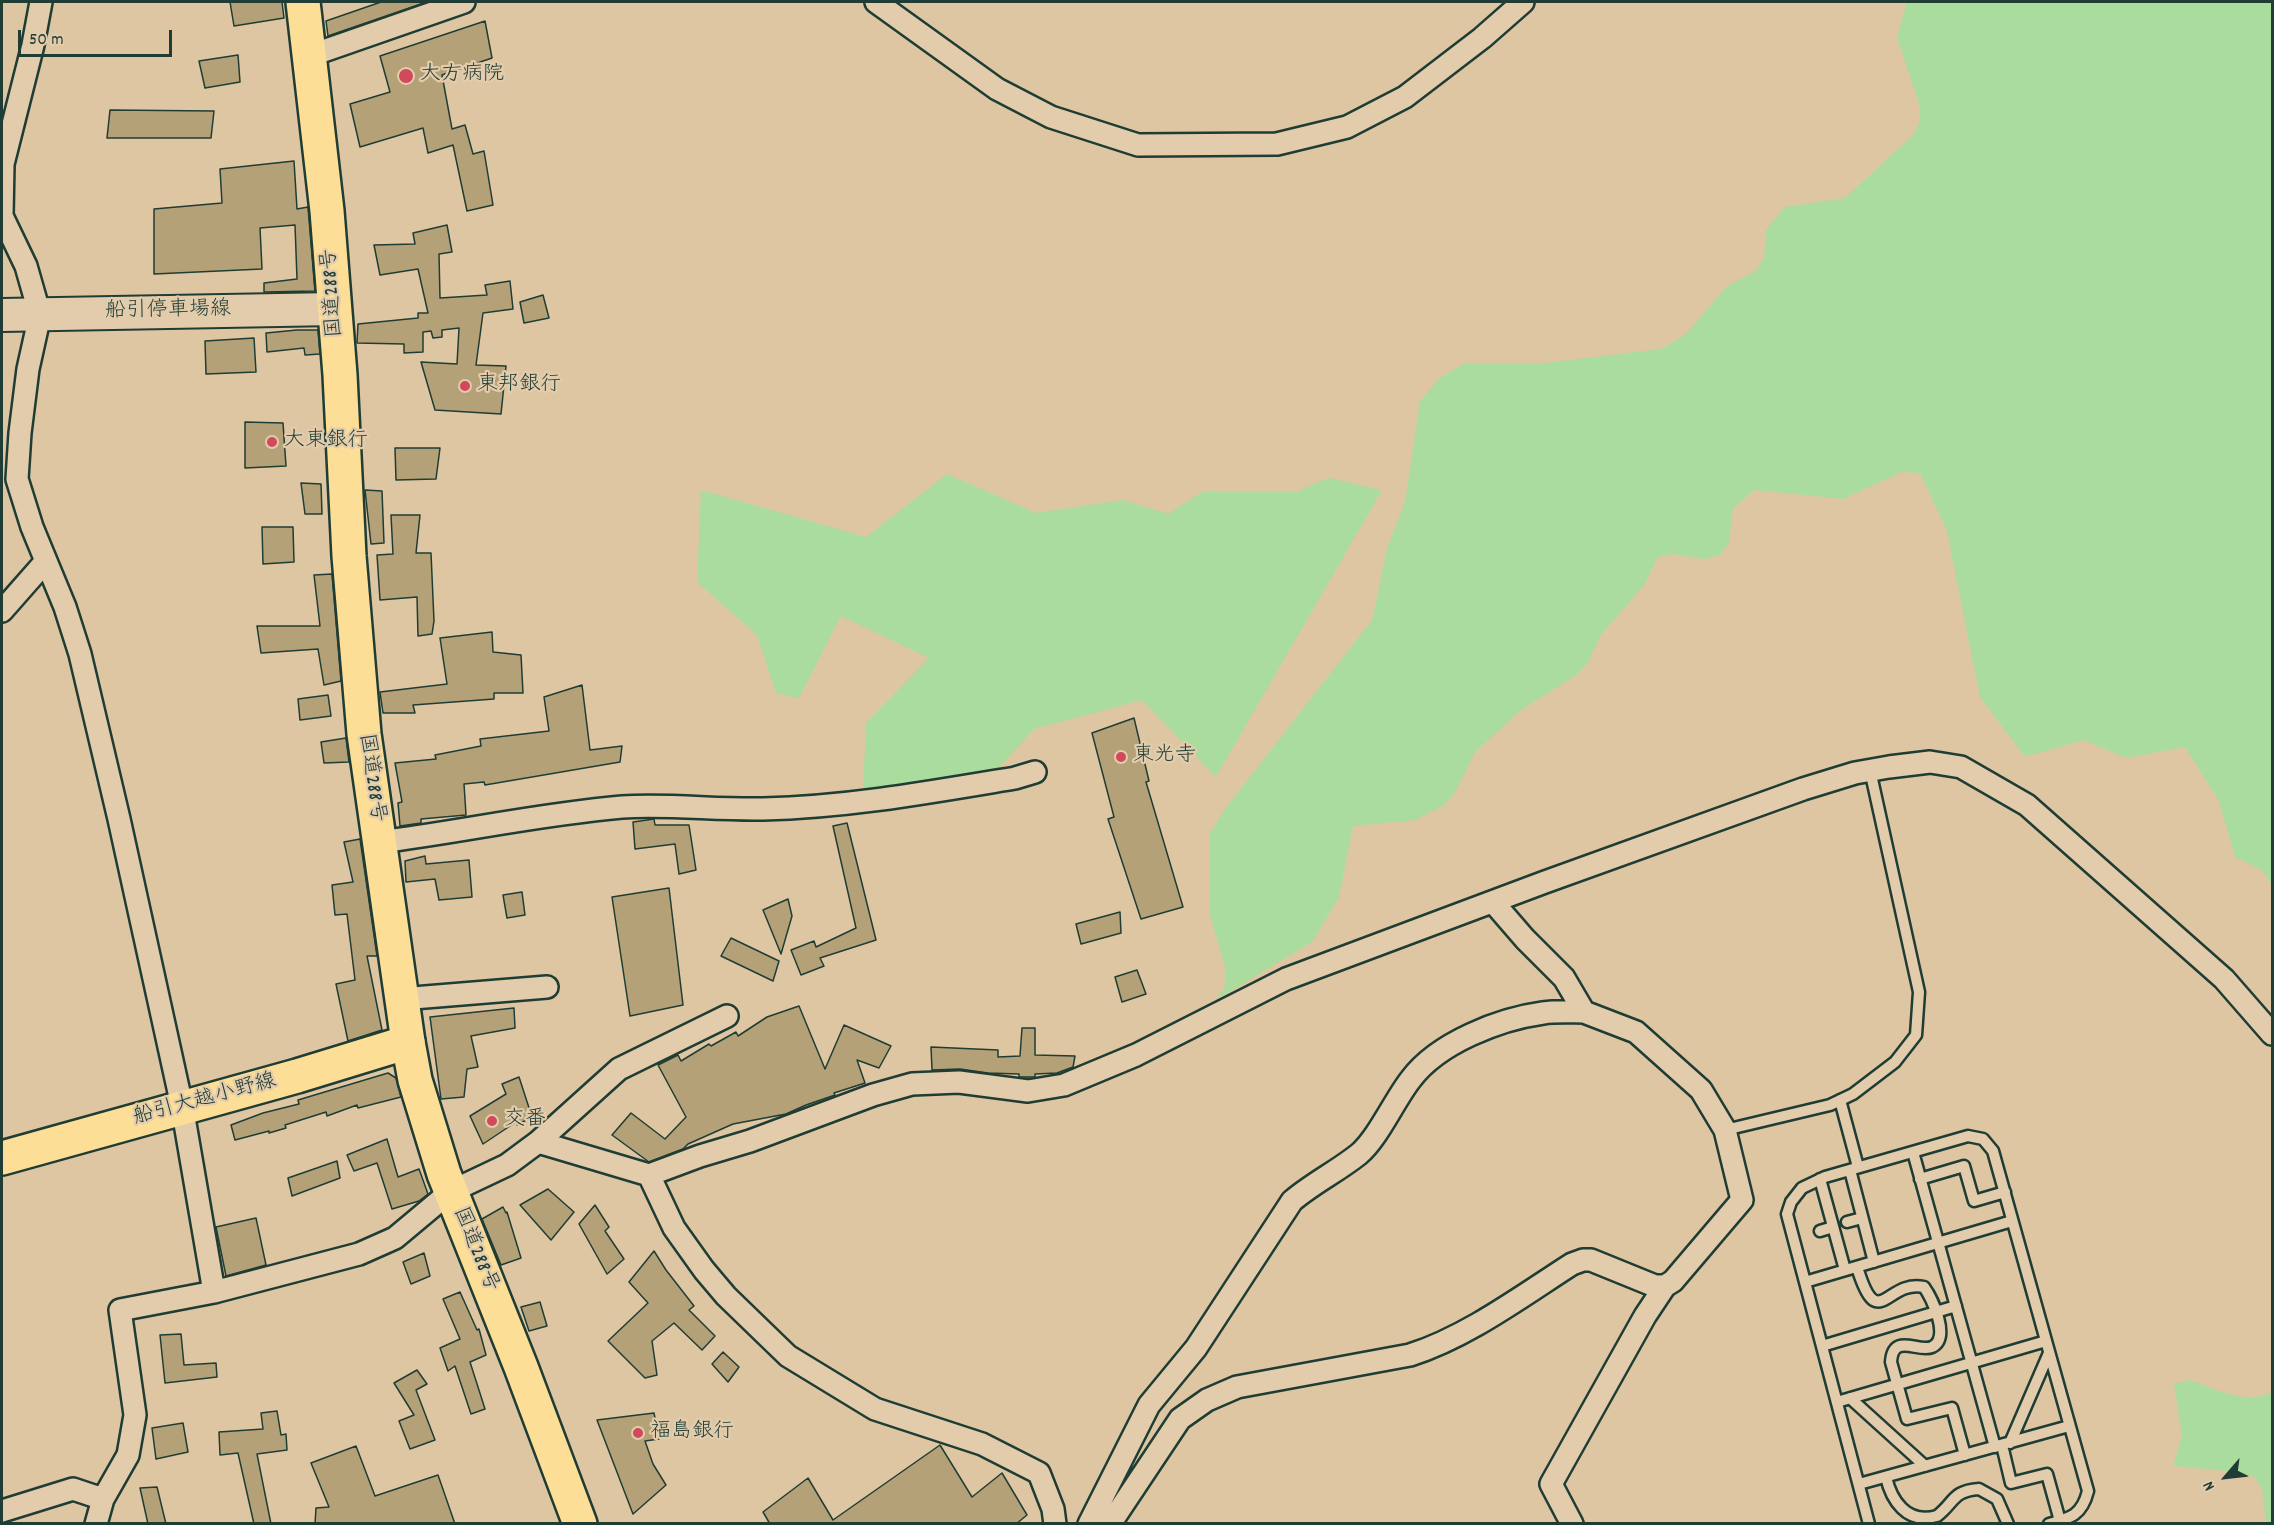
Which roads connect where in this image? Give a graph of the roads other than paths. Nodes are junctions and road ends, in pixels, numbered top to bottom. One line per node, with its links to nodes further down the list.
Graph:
1 (41, 2): 8 (street)
2 (303, 2): 6 (main road, 国道288号)
3 (464, 2): 6 (street)
4 (876, 2): 5 (street)
5 (1523, 2)
6 (309, 56): 7 (main road, 国道288号)
7 (335, 309): 8 (main road, 船引停車場線); 13 (main road, 国道288号)
8 (19, 315): 9 (street)
9 (46, 561): 10 (street); 22 (street)
10 (2, 611)
11 (1870, 770): 14 (street); 19 (street); 21 (lane)
12 (1035, 772): 13 (street)
13 (379, 842): 16 (main road, 国道288号)
14 (1493, 902): 17 (street); 28 (street)
15 (547, 987): 16 (street)
16 (401, 999): 20 (main road, 国道288号)
17 (1584, 1012): 23 (street); 66 (street)
18 (727, 1016): 24 (street)
19 (2272, 1034)
20 (408, 1042): 22 (main road, 船引大越小野線); 31 (main road, 国道288号)
21 (1840, 1100): 23 (lane); 27 (lane)
22 (182, 1106): 26 (main road, 船引大越小野線); 44 (street)
23 (1725, 1130): 43 (street)
24 (538, 1142): 28 (street); 31 (street)
25 (1913, 1152): 27 (lane); 30 (lane); 32 (lane)
26 (2, 1158)
27 (1854, 1169): 29 (lane); 33 (lane)
28 (649, 1175): 65 (street)
29 (1820, 1179): 36 (lane); 42 (lane)
30 (1920, 1179): 32 (lane); 38 (lane)
31 (450, 1192): 44 (street); 64 (main road, 国道288号)
32 (2005, 1192): 34 (lane)
33 (1862, 1218): 35 (lane); 39 (lane)
34 (2012, 1221): 38 (lane); 47 (lane)
35 (1847, 1222)
36 (1833, 1227): 37 (lane); 41 (lane)
37 (1820, 1231)
38 (1938, 1243): 39 (lane); 45 (lane)
39 (1874, 1262): 40 (lane)
40 (1857, 1267): 41 (lane); 46 (lane)
41 (1845, 1270): 42 (lane)
42 (1805, 1282): 48 (lane)
43 (1665, 1286): 67 (street); 68 (street)
44 (214, 1292): 60 (street)
45 (1956, 1306): 46 (lane); 50 (lane)
46 (1935, 1312): 48 (lane); 51 (lane)
47 (2046, 1341): 49 (lane); 50 (lane)
48 (1822, 1346): 53 (lane)
49 (2049, 1353): 54 (lane); 55 (lane)
50 (1972, 1363): 51 (lane); 55 (lane)
51 (1897, 1384): 52 (lane); 56 (lane)
52 (1850, 1398): 53 (lane); 57 (lane)
53 (1837, 1402): 59 (lane)
54 (2069, 1426): 55 (lane); 62 (lane)
55 (2002, 1445): 56 (lane); 62 (lane)
56 (1965, 1455): 57 (lane)
57 (1925, 1466): 58 (lane)
58 (1886, 1477): 59 (lane); 70 (lane)
59 (1859, 1484): 69 (lane)
60 (102, 1499): 61 (street); 63 (street)
61 (2, 1511)
62 (2055, 1522)
63 (96, 1524)
64 (580, 1524)
65 (1055, 1524)
66 (1089, 1524)
67 (1110, 1524)
68 (1572, 1524)
69 (1869, 1524)
70 (2008, 1524)

